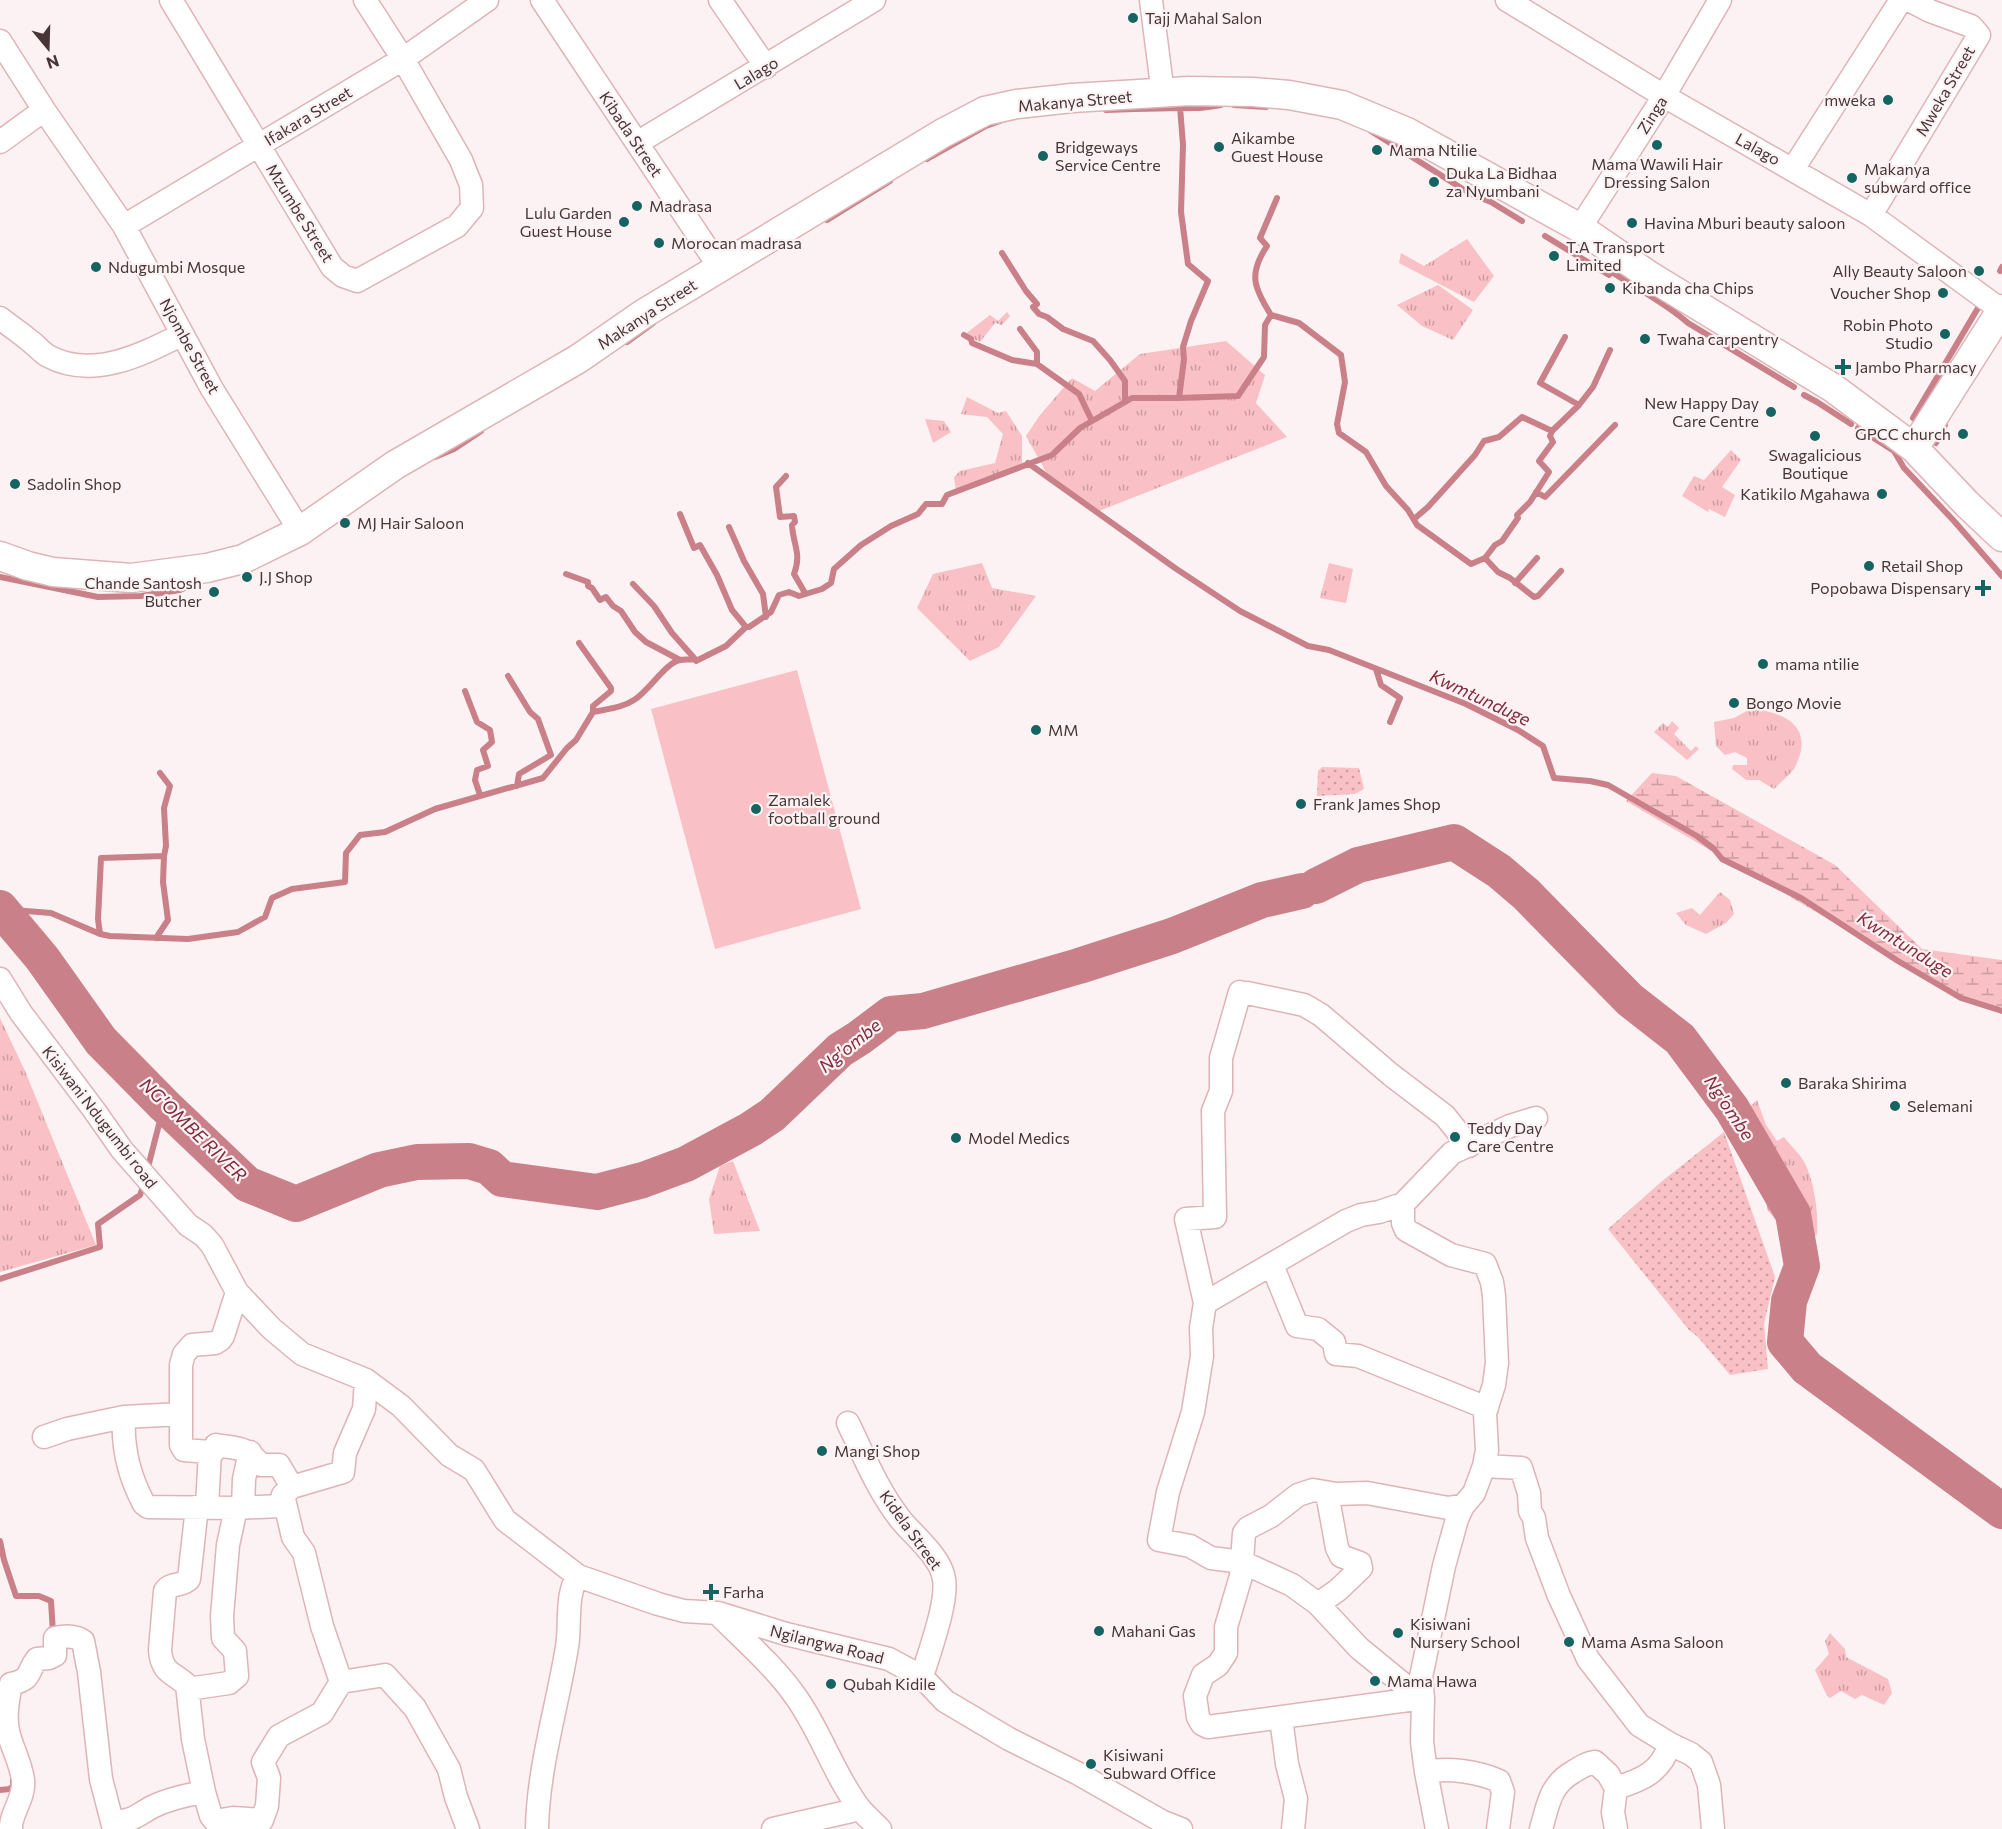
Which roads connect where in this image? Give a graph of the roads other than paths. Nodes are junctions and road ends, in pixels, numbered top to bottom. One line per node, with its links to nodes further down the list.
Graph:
1 (171, 0): 21 (street, Mzumbe Street)
2 (365, 0): 14 (street, Mzumbe Street)
3 (487, 0): 14 (street, Ifakara Street)
4 (542, 0): 20 (street, Kibada Street)
5 (720, 0): 15 (street)
6 (874, 0): 15 (street, Lalago)
7 (1151, 0): 16 (street)
8 (1507, 0): 12 (street, Lalago)
9 (1720, 0): 17 (street, Zinga)
10 (1901, 0): 22 (street)
11 (1909, 0): 23 (street, Mweka Street)
12 (1534, 6): 17 (street, Lalago)
13 (0, 41): 18 (street, Njombe Street)
14 (403, 59): 21 (street, Ifakara Street); 21 (street, Mzumbe Street)
15 (766, 67): 20 (street, Lalago)
16 (1163, 94): 25 (street, Makanya Street); 26 (street, Makanya Street)
17 (1664, 96): 22 (street, Lalago); 25 (street, Zinga)
18 (44, 110): 19 (street); 24 (street, Njombe Street)
19 (0, 142)
20 (637, 143): 26 (street, Kibada Street)
21 (258, 146): 24 (street, Ifakara Street)
22 (1793, 169): 23 (street, Lalago)
23 (1871, 215): 27 (street, Lalago)
24 (124, 226): 29 (street, Njombe Street)
25 (1580, 228): 30 (street, Makanya Street)
26 (720, 268): 31 (street, Makanya Street)
27 (2002, 309): 30 (street)
28 (0, 318): 29 (street)
29 (181, 335): 31 (street, Njombe Street)
30 (1914, 448): 32 (street, Makanya Street)
31 (300, 531): 33 (street, Makanya Street)
32 (2002, 537)
33 (0, 556)
34 (0, 979): 39 (street, Kisiwani Ndugumbi road)
35 (1536, 1118): 36 (street)
36 (1469, 1146): 37 (street); 40 (street)
37 (1403, 1204): 38 (street); 42 (street)
38 (1272, 1265): 40 (street); 42 (street)
39 (237, 1292): 41 (street, Kisiwani Ndugumbi road); 43 (street)
40 (1205, 1303): 55 (street)
41 (366, 1380): 50 (street); 56 (street, Kisiwani Ndugumbi road)
42 (1487, 1408): 49 (street)
43 (181, 1414): 44 (street); 47 (street)
44 (124, 1417): 46 (street); 53 (street)
45 (848, 1423): 59 (street, Kidela Street)
46 (44, 1437)
47 (210, 1452): 48 (street); 53 (street)
48 (250, 1452): 50 (street); 54 (street)
49 (1484, 1466): 52 (street); 64 (street)
50 (288, 1491): 54 (street); 60 (street)
51 (1327, 1493): 52 (street); 55 (street); 57 (street)
52 (1463, 1506): 62 (street)
53 (202, 1507): 54 (street); 61 (street)
54 (239, 1508): 61 (street)
55 (1242, 1562): 57 (street); 63 (street)
56 (578, 1576): 58 (street, Ngilangwa Road); 74 (street)
57 (1318, 1604): 62 (street)
58 (718, 1613): 59 (street, Ngilangwa Road); 68 (street)
59 (922, 1677): 77 (street, Ngilangwa Road)
60 (341, 1682): 69 (street); 73 (street)
61 (188, 1689): 67 (street)
62 (1422, 1698): 63 (street); 65 (street)
63 (1281, 1718): 78 (street)
64 (1670, 1744): 66 (street); 83 (street)
65 (1426, 1772): 79 (street); 80 (street)
66 (1616, 1788): 81 (street); 82 (street)
67 (204, 1792): 69 (street); 70 (street)
68 (860, 1809): 75 (street); 76 (street)
69 (219, 1825)
70 (113, 1826): 71 (street)
71 (11, 1829)
72 (456, 1829): 73 (street)
73 (468, 1829)
74 (537, 1829)
75 (773, 1829)
76 (880, 1829)
77 (1181, 1829)
78 (1293, 1829)
79 (1437, 1829)
80 (1498, 1829)
81 (1541, 1829)
82 (1616, 1829)
83 (1713, 1829)

